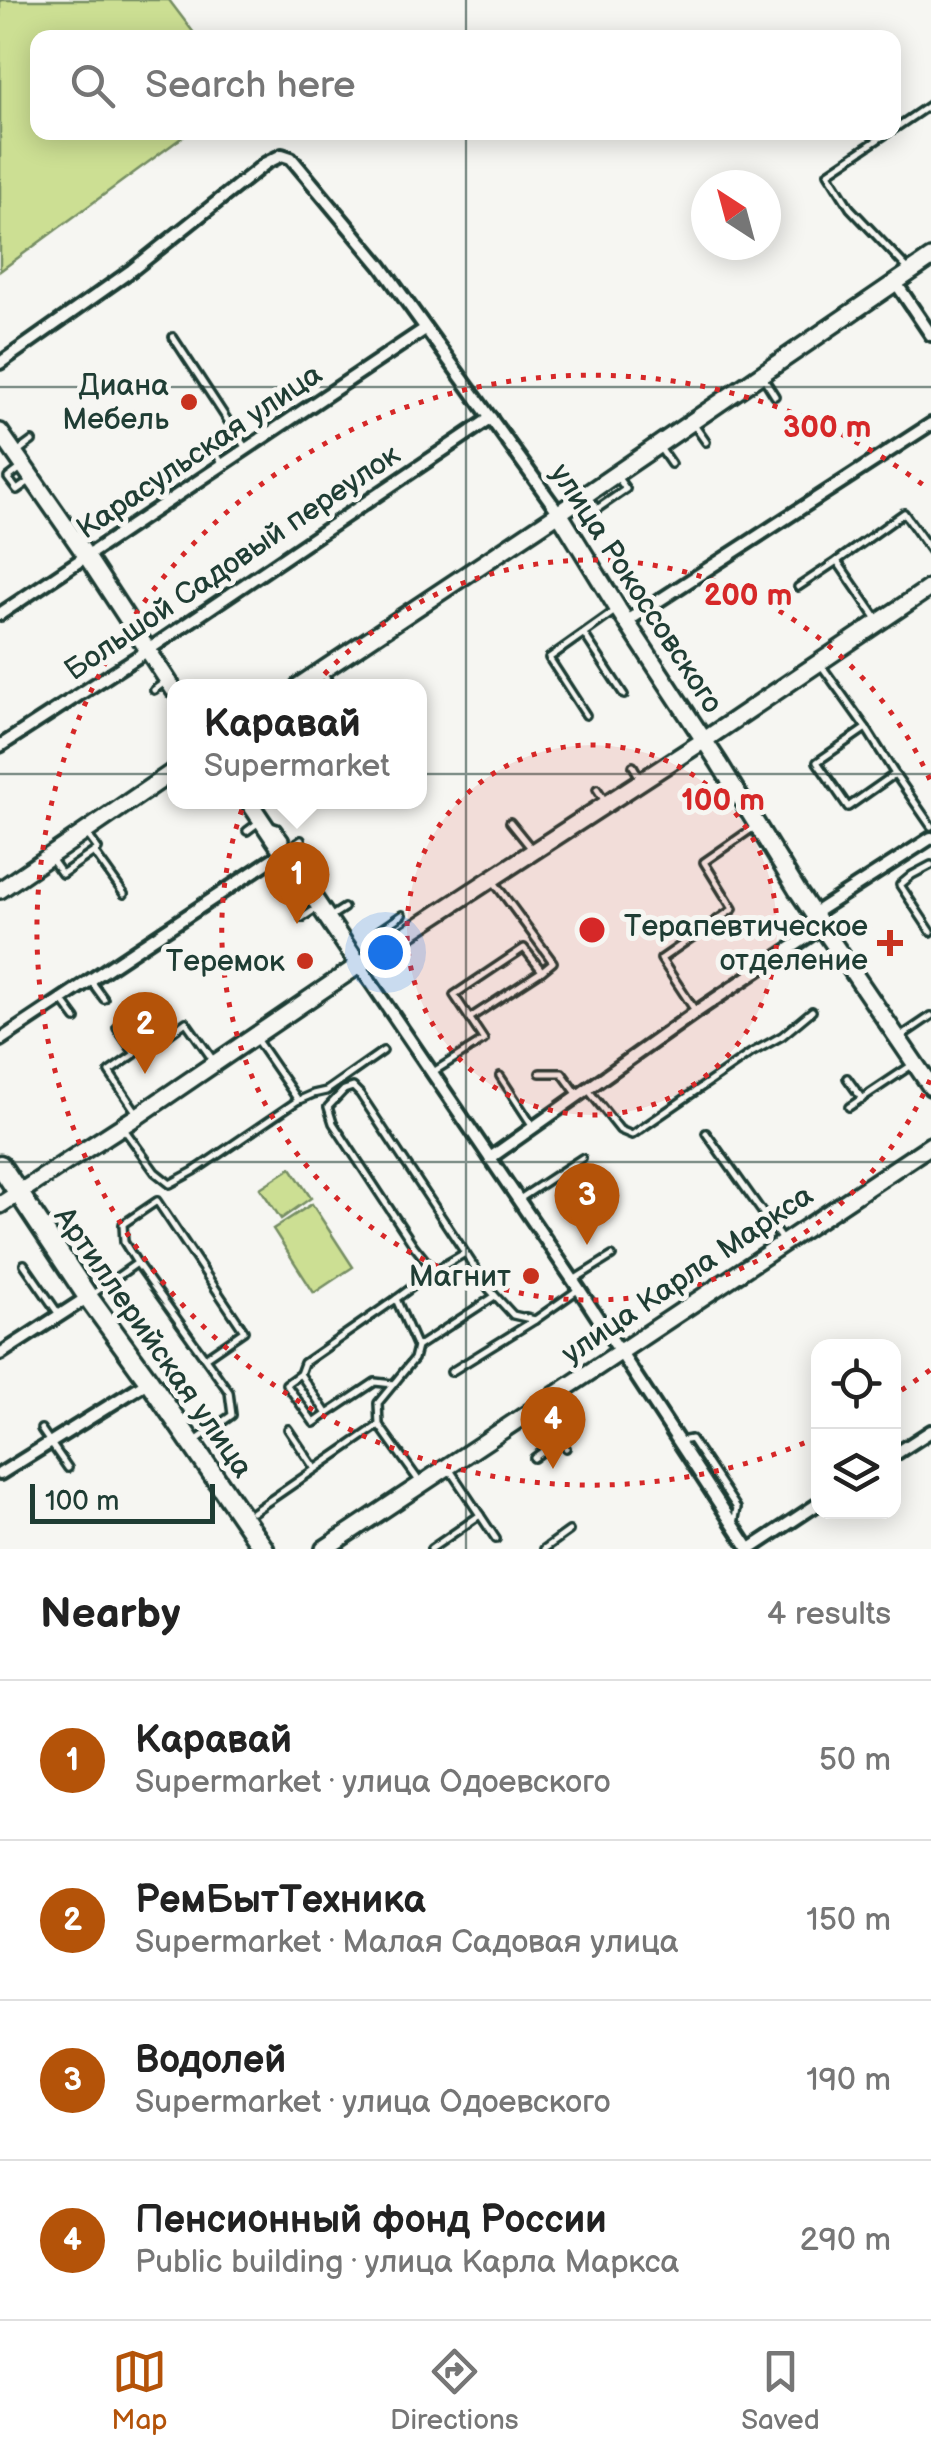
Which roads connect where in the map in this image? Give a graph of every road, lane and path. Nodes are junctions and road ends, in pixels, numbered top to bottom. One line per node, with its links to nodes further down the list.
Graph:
1 (931, 104): 2 (lane)
2 (901, 124)
3 (878, 140): 5 (lane)
4 (931, 258): 5 (street)
5 (911, 272): 6 (street)
6 (896, 283): 8 (street); 11 (street)
7 (426, 329): 10 (street, улица Рокоссовского); 13 (street, улица Рокоссовского); 21 (street, Карасульская улица)
8 (931, 335)
9 (174, 337): 21 (lane)
10 (0, 362)
11 (762, 375): 12 (lane); 14 (street)
12 (775, 396)
13 (491, 418): 25 (street, улица Рокоссовского); 35 (street, Большой Садовый переулок)
14 (692, 422): 18 (lane); 20 (street)
15 (931, 424): 32 (street)
16 (0, 432): 24 (street)
17 (32, 442): 24 (lane)
18 (706, 442)
19 (209, 443): 23 (lane)
20 (658, 446): 22 (lane); 25 (street)
21 (246, 450): 23 (street, Карасульская улица)
22 (672, 464)
23 (224, 465): 27 (street, Карасульская улица)
24 (24, 466): 27 (street)
25 (560, 513): 32 (street, улица Рокоссовского); 37 (street)
26 (931, 551): 28 (lane)
27 (87, 557): 31 (street, Карасульская улица); 35 (street)
28 (837, 561): 30 (lane); 33 (lane)
29 (931, 587): 33 (street)
30 (798, 588)
31 (0, 614)
32 (622, 616): 34 (lane); 44 (street, улица Рокоссовского)
33 (879, 621): 36 (street)
34 (584, 634): 41 (lane); 42 (lane)
35 (148, 650): 40 (street); 45 (street, Большой Садовый переулок)
36 (819, 661): 43 (lane); 44 (street)
37 (321, 672): 38 (street); 39 (lane)
38 (310, 679)
39 (326, 679)
40 (165, 686)
41 (624, 694)
42 (586, 715)
43 (866, 728): 46 (lane); 46 (lane)
44 (703, 741): 51 (street, улица Рокоссовского); 57 (street)
45 (0, 746)
46 (895, 774): 52 (lane)
47 (167, 776): 53 (street)
48 (254, 809): 49 (street)
49 (262, 822): 54 (lane); 59 (street)
50 (510, 822): 57 (lane)
51 (757, 826): 69 (street, улица Рокоссовского); 78 (lane)
52 (931, 826)
53 (86, 831): 58 (lane); 60 (street)
54 (247, 831)
55 (931, 838): 69 (street)
56 (301, 840): 59 (lane)
57 (533, 851): 62 (street)
58 (94, 852): 60 (lane); 64 (lane)
59 (282, 852): 66 (street); 74 (street)
60 (49, 856): 63 (street)
61 (931, 865): 70 (lane)
62 (492, 878): 71 (street); 73 (lane)
63 (0, 890)
64 (124, 894)
65 (344, 908): 66 (lane)
66 (323, 912): 68 (lane); 72 (street)
67 (402, 915): 71 (lane)
68 (302, 918)
69 (818, 920): 78 (street); 85 (street, улица Рокоссовского)
70 (931, 932)
71 (390, 945): 72 (street)
72 (359, 965): 84 (street); 90 (street)
73 (542, 971): 80 (lane); 80 (lane)
74 (91, 981): 75 (street); 76 (lane)
75 (62, 1000): 81 (lane); 86 (street)
76 (104, 1000)
77 (812, 1011): 95 (lane)
78 (696, 1012): 95 (street)
79 (931, 1016): 85 (lane)
80 (470, 1018): 90 (lane)
81 (76, 1019)
82 (116, 1028): 99 (lane)
83 (158, 1033): 88 (lane)
84 (254, 1036): 88 (street); 97 (lane)
85 (897, 1038): 89 (street, улица Рокоссовского)
86 (0, 1040)
87 (384, 1051): 97 (lane)
88 (215, 1063): 99 (street)
89 (914, 1063): 94 (street, улица Рокоссовского); 96 (lane)
90 (433, 1072): 104 (street)
91 (540, 1073): 95 (lane)
92 (500, 1076): 101 (lane)
93 (847, 1078): 96 (lane)
94 (931, 1087)
95 (583, 1092): 101 (street)
96 (862, 1099): 98 (lane)
97 (299, 1100): 100 (lane)
98 (849, 1107)
99 (139, 1115): 100 (street)
100 (122, 1126): 107 (street)
101 (533, 1128): 104 (street)
102 (706, 1133): 110 (lane)
103 (931, 1145): 110 (street, улица Карла Маркса)
104 (490, 1158): 108 (street)
105 (582, 1158): 108 (lane)
106 (0, 1165): 107 (main road, Артиллерийская улица)
107 (18, 1193): 109 (street); 118 (main road, Артиллерийская улица)
108 (518, 1200): 116 (street)
109 (0, 1205)
110 (784, 1242): 123 (street, улица Карла Маркса)
111 (464, 1254): 115 (lane); 115 (lane); 117 (lane)
112 (612, 1256): 116 (lane)
113 (136, 1263): 118 (lane); 125 (lane); 125 (lane)
114 (24, 1264): 120 (lane)
115 (434, 1271): 119 (lane)
116 (576, 1285): 121 (lane); 123 (street)
117 (494, 1296): 121 (lane); 122 (lane)
118 (88, 1298): 120 (street); 128 (main road, Артиллерийская улица)
119 (396, 1299): 122 (lane); 127 (lane)
120 (60, 1315): 124 (street)
121 (535, 1320): 126 (lane)
122 (417, 1348): 129 (lane)
123 (620, 1352): 130 (street, улица Карла Маркса); 156 (street)
124 (0, 1354)
125 (206, 1358): 138 (lane)
126 (451, 1372)
127 (300, 1374): 131 (lane); 131 (lane)
128 (148, 1381): 137 (street); 138 (main road, Артиллерийская улица)
129 (393, 1384): 131 (lane); 132 (lane)
130 (538, 1407): 136 (lane); 142 (street, улица Карла Маркса)
131 (327, 1414)
132 (379, 1425): 144 (lane); 146 (lane)
133 (41, 1429): 137 (lane)
134 (288, 1429): 144 (lane)
135 (931, 1430): 140 (street)
136 (560, 1439): 139 (lane); 141 (lane)
137 (50, 1443): 143 (lane); 145 (street)
138 (191, 1444): 152 (main road, Артиллерийская улица)
139 (566, 1448)
140 (901, 1450)
141 (534, 1458)
142 (448, 1467): 146 (street, улица Карла Маркса); 149 (lane)
143 (68, 1468)
144 (315, 1469): 148 (lane)
145 (0, 1474)
146 (422, 1485): 153 (street, улица Карла Маркса)
147 (811, 1509): 156 (street)
148 (253, 1512)
149 (480, 1515): 151 (lane); 154 (lane)
150 (569, 1531): 155 (lane)
151 (496, 1539)
152 (264, 1549)
153 (324, 1549)
154 (431, 1549)
155 (544, 1549)
156 (750, 1549)

